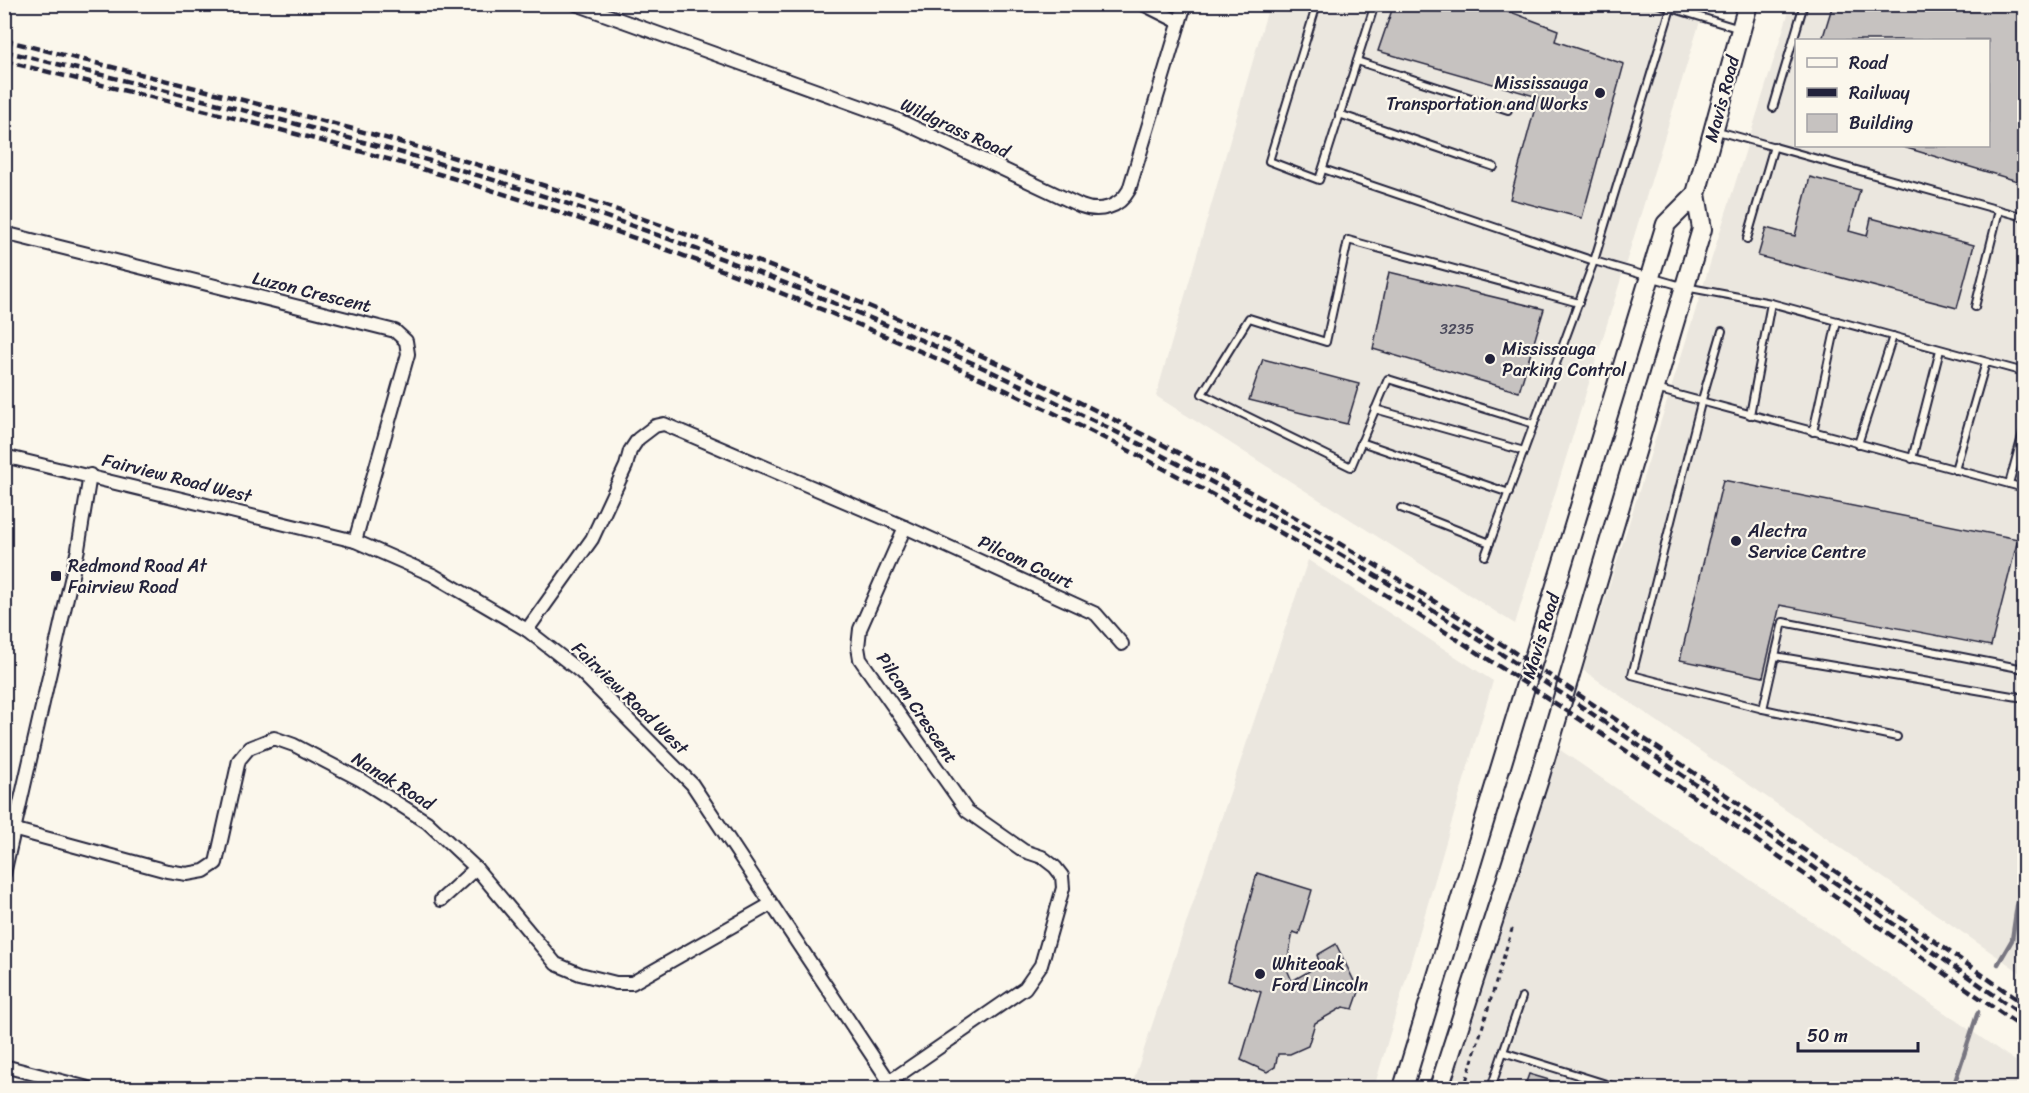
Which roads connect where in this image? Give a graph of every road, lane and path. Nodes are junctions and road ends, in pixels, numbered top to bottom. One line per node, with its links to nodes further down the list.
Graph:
1 (576, 4): 10 (street, Wildgrass Road)
2 (1143, 4): 10 (street)
3 (1185, 4): 10 (street, Wildgrass Road)
4 (1317, 4): 19 (lane)
5 (1375, 4): 12 (lane)
6 (1658, 4): 9 (lane)
7 (1748, 4): 11 (main road, Mavis Road)
8 (1804, 4): 13 (lane)
9 (1671, 8): 11 (lane); 25 (lane)
10 (1179, 22)
11 (1741, 29): 16 (main road, Mavis Road)
12 (1357, 61): 14 (lane); 15 (lane)
13 (1773, 108)
14 (1508, 110)
15 (1339, 114): 18 (lane); 19 (lane)
16 (1714, 130): 17 (lane); 20 (main road, Mavis Road)
17 (1774, 146): 21 (lane); 24 (lane)
18 (1494, 167)
19 (1323, 169): 25 (lane)
20 (1696, 194): 26 (main road, Mavis Road); 27 (main road, Mavis Road)
21 (1999, 210): 22 (lane); 30 (lane)
22 (2025, 217)
23 (4, 233): 56 (street, Luzon Crescent)
24 (1748, 239)
25 (1594, 261): 26 (lane); 28 (lane)
26 (1650, 278): 27 (lane); 77 (main road, Mavis Road)
27 (1685, 287): 29 (lane); 37 (main road, Mavis Road)
28 (1578, 303): 41 (lane); 44 (lane)
29 (1771, 303): 31 (lane); 40 (lane)
30 (1975, 307)
31 (1837, 321): 33 (lane); 43 (lane)
32 (1722, 332): 38 (lane)
33 (1893, 336): 34 (lane); 45 (lane)
34 (1940, 350): 35 (lane); 48 (lane)
35 (1986, 362): 36 (lane); 49 (lane)
36 (2025, 372)
37 (1655, 389): 38 (lane); 78 (main road, Mavis Road)
38 (1701, 403): 40 (lane); 64 (lane)
39 (1375, 409): 41 (lane); 44 (lane); 46 (lane)
40 (1750, 415): 43 (lane)
41 (1534, 424): 46 (lane)
42 (2025, 429): 51 (lane)
43 (1813, 432): 45 (lane)
44 (1361, 442): 53 (lane)
45 (1858, 444): 48 (lane)
46 (1524, 451): 53 (lane)
47 (4, 456): 50 (street, Fairview Road West)
48 (1912, 459): 49 (lane)
49 (1955, 470): 51 (lane)
50 (90, 476): 56 (street, Fairview Road West); 66 (street)
51 (2009, 484): 52 (lane)
52 (2025, 488)
53 (1509, 493): 57 (lane)
54 (1401, 508): 57 (lane)
55 (905, 526): 59 (street); 60 (street, Pilcom Court); 75 (street, Pilcom Crescent)
56 (355, 541): 59 (street, Fairview Road West)
57 (1490, 543): 58 (lane)
58 (1485, 556)
59 (527, 630): 70 (street, Fairview Road West)
60 (1122, 644)
61 (1775, 656): 62 (lane); 63 (lane); 64 (lane)
62 (2025, 669)
63 (2025, 698)
64 (1763, 709): 65 (lane)
65 (1897, 737)
66 (16, 830): 67 (street, Nanak Road); 68 (street)
67 (476, 868): 69 (street); 70 (street, Nanak Road)
68 (4, 874)
69 (441, 900)
70 (771, 904): 75 (street, Fairview Road West)
71 (1513, 926): 79 (path)
72 (1522, 997): 73 (lane)
73 (1503, 1052): 80 (lane); 81 (lane)
74 (4, 1066): 76 (street)
75 (885, 1085)
76 (88, 1089)
77 (1403, 1089)
78 (1439, 1089)
79 (1464, 1089)
80 (1491, 1089)
81 (1619, 1089)

